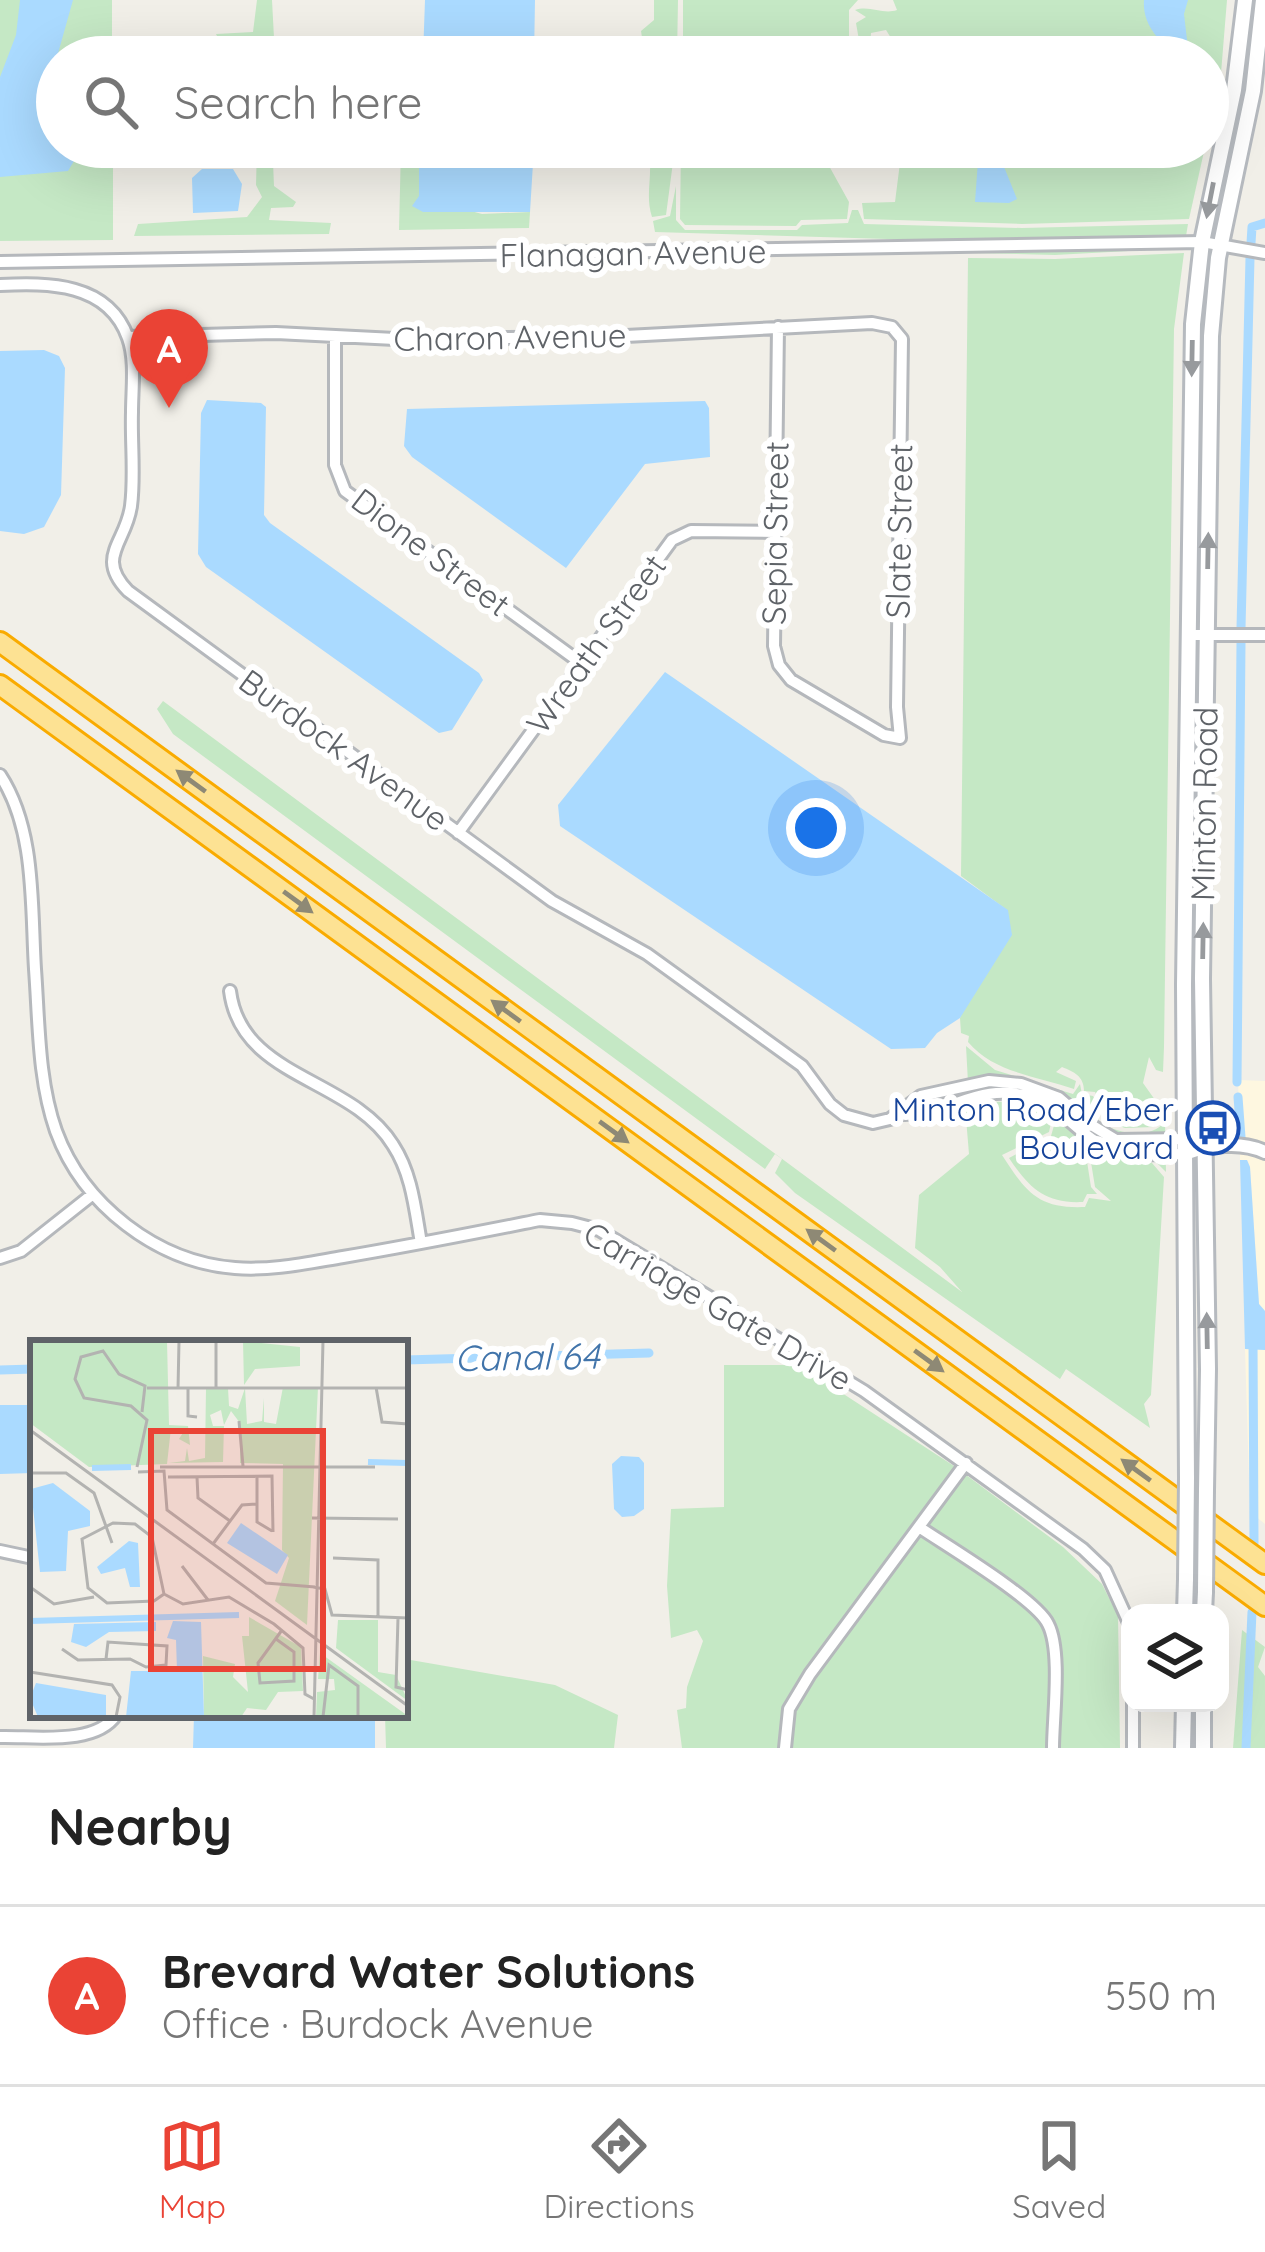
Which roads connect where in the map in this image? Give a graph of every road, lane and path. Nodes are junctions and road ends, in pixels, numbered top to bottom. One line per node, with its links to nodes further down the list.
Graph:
1 (1245, 0): 3 (main road, Minton Road, one-way to 3)
2 (1264, 0): 6 (main road, Minton Road)
3 (1229, 115)
4 (1218, 168): 5 (main road, Minton Road, one-way to 5)
5 (1202, 242): 6 (street, Flanagan Avenue); 8 (street, Flanagan Avenue); 15 (main road, Minton Road, one-way to 15)
6 (1220, 244): 7 (street, Flanagan Avenue); 16 (main road, Minton Road, one-way to 6)
7 (1265, 253)
8 (0, 262)
9 (0, 285): 12 (street)
10 (892, 327): 11 (street, Charon Avenue); 21 (street, Slate Street)
11 (778, 328): 13 (street, Charon Avenue); 14 (street, Sepia Street)
12 (128, 337): 13 (street, Charon Avenue); 23 (street, Burdock Avenue)
13 (335, 338): 19 (street, Dione Street)
14 (775, 532): 19 (street, Wreath Street); 21 (street, Sepia Street)
15 (1188, 635): 16 (street); 29 (main road, Minton Road)
16 (1206, 635): 17 (street); 30 (main road, Minton Road, one-way to 16)
17 (1265, 635)
18 (0, 642): 39 (highway, one-way to 18)
19 (581, 663): 23 (street, Wreath Street)
20 (0, 685): 43 (highway, one-way to 43)
21 (901, 738)
22 (0, 775): 32 (street, Carriage Gate Drive)
23 (458, 833): 28 (street, Burdock Avenue)
24 (230, 991): 33 (street)
25 (968, 1090): 26 (street, Burdock Avenue); 27 (street, Burdock Avenue); 29 (street, Burdock Avenue)
26 (934, 1091): 27 (street); 28 (street, Burdock Avenue)
27 (938, 1111): 28 (street, Burdock Avenue)
28 (901, 1114)
29 (1185, 1147): 30 (street); 41 (main road, Minton Road, bridge)
30 (1203, 1148): 31 (street); 42 (main road, Minton Road, one-way to 30, bridge)
31 (1265, 1152)
32 (93, 1194): 33 (street, Carriage Gate Drive); 34 (street)
33 (421, 1243): 35 (street, Carriage Gate Drive)
34 (0, 1258)
35 (966, 1463): 36 (street); 40 (street, Carriage Gate Drive)
36 (920, 1526): 49 (street); 50 (street)
37 (0, 1550): 38 (street)
38 (30, 1557)
39 (1265, 1564)
40 (1122, 1604)
41 (1185, 1604)
42 (1204, 1604)
43 (1265, 1606)
44 (1133, 1712): 51 (street)
45 (1184, 1712): 52 (main road)
46 (1203, 1712): 53 (main road)
47 (114, 1718): 48 (street)
48 (0, 1737)
49 (785, 1748)
50 (1053, 1748)
51 (1133, 1748)
52 (1184, 1748)
53 (1203, 1748)

